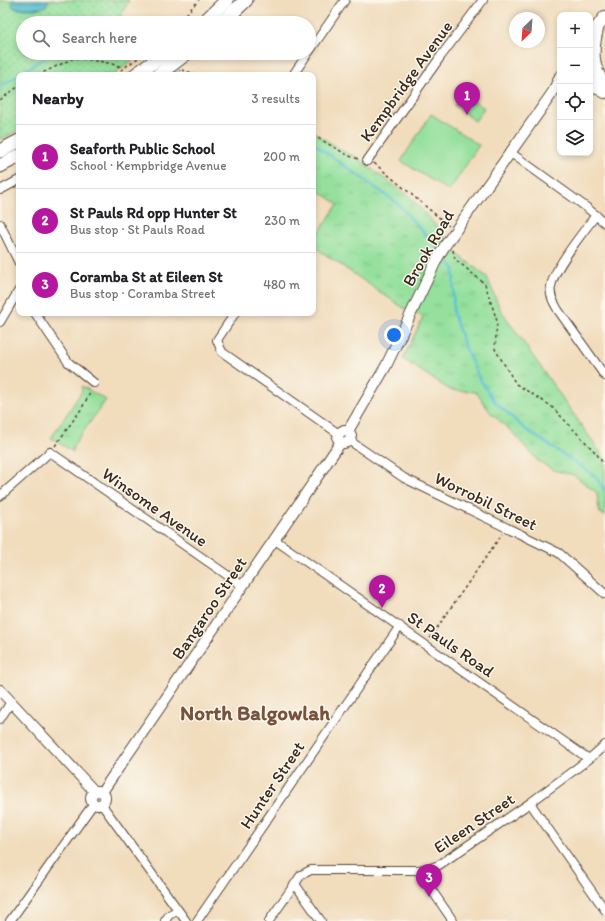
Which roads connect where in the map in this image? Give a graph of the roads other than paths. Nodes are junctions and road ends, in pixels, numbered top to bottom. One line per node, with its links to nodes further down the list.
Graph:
1 (228, 0): 5 (highway)
2 (246, 0): 6 (highway)
3 (345, 0): 9 (street)
4 (483, 0): 24 (street, Kempbridge Avenue)
5 (211, 16)
6 (229, 16)
7 (605, 18): 8 (main road)
8 (593, 38)
9 (316, 42)
10 (176, 60): 12 (highway)
11 (303, 60): 15 (street)
12 (166, 66): 14 (highway)
13 (593, 69): 17 (main road)
14 (145, 72)
15 (295, 72)
16 (592, 84): 19 (main road)
17 (605, 85)
18 (556, 88): 22 (street, Brook Road)
19 (605, 92)
20 (16, 143): 21 (highway)
21 (0, 151)
22 (511, 153): 28 (street); 38 (street, Brook Road)
23 (16, 158): 25 (highway)
24 (368, 161)
25 (0, 166)
26 (16, 182): 27 (street)
27 (0, 190)
28 (596, 215): 29 (street); 36 (street)
29 (605, 223)
30 (0, 224): 31 (street)
31 (16, 258)
32 (16, 296): 35 (street)
33 (37, 316): 37 (street)
34 (233, 316): 38 (street, Worrobil Street)
35 (0, 322)
36 (605, 376)
37 (94, 383)
38 (344, 437): 40 (street, Bangaroo Street); 42 (street, Worrobil Street)
39 (0, 496): 41 (street, Winsome Avenue)
40 (275, 540): 41 (street, Bangaroo Street); 43 (street, St Pauls Road)
41 (243, 586): 49 (street, Bangaroo Street)
42 (605, 594)
43 (400, 626): 48 (street, St Pauls Road); 59 (street, Hunter Street)
44 (0, 690): 45 (street)
45 (11, 702): 46 (street); 49 (street)
46 (0, 719)
47 (605, 745): 48 (street, Eileen Street)
48 (590, 759): 51 (street, Eileen Street)
49 (99, 792): 50 (street)
50 (98, 803): 54 (street); 56 (street)
51 (530, 803): 52 (street, Eileen Street); 55 (street)
52 (418, 870): 53 (street, Eileen Street); 62 (street)
53 (295, 884): 60 (street, Eileen Street); 61 (street)
54 (178, 910): 57 (street); 58 (street)
55 (605, 910)
56 (10, 921)
57 (165, 921)
58 (186, 921)
59 (196, 921)
60 (268, 921)
61 (321, 921)
62 (453, 921)

